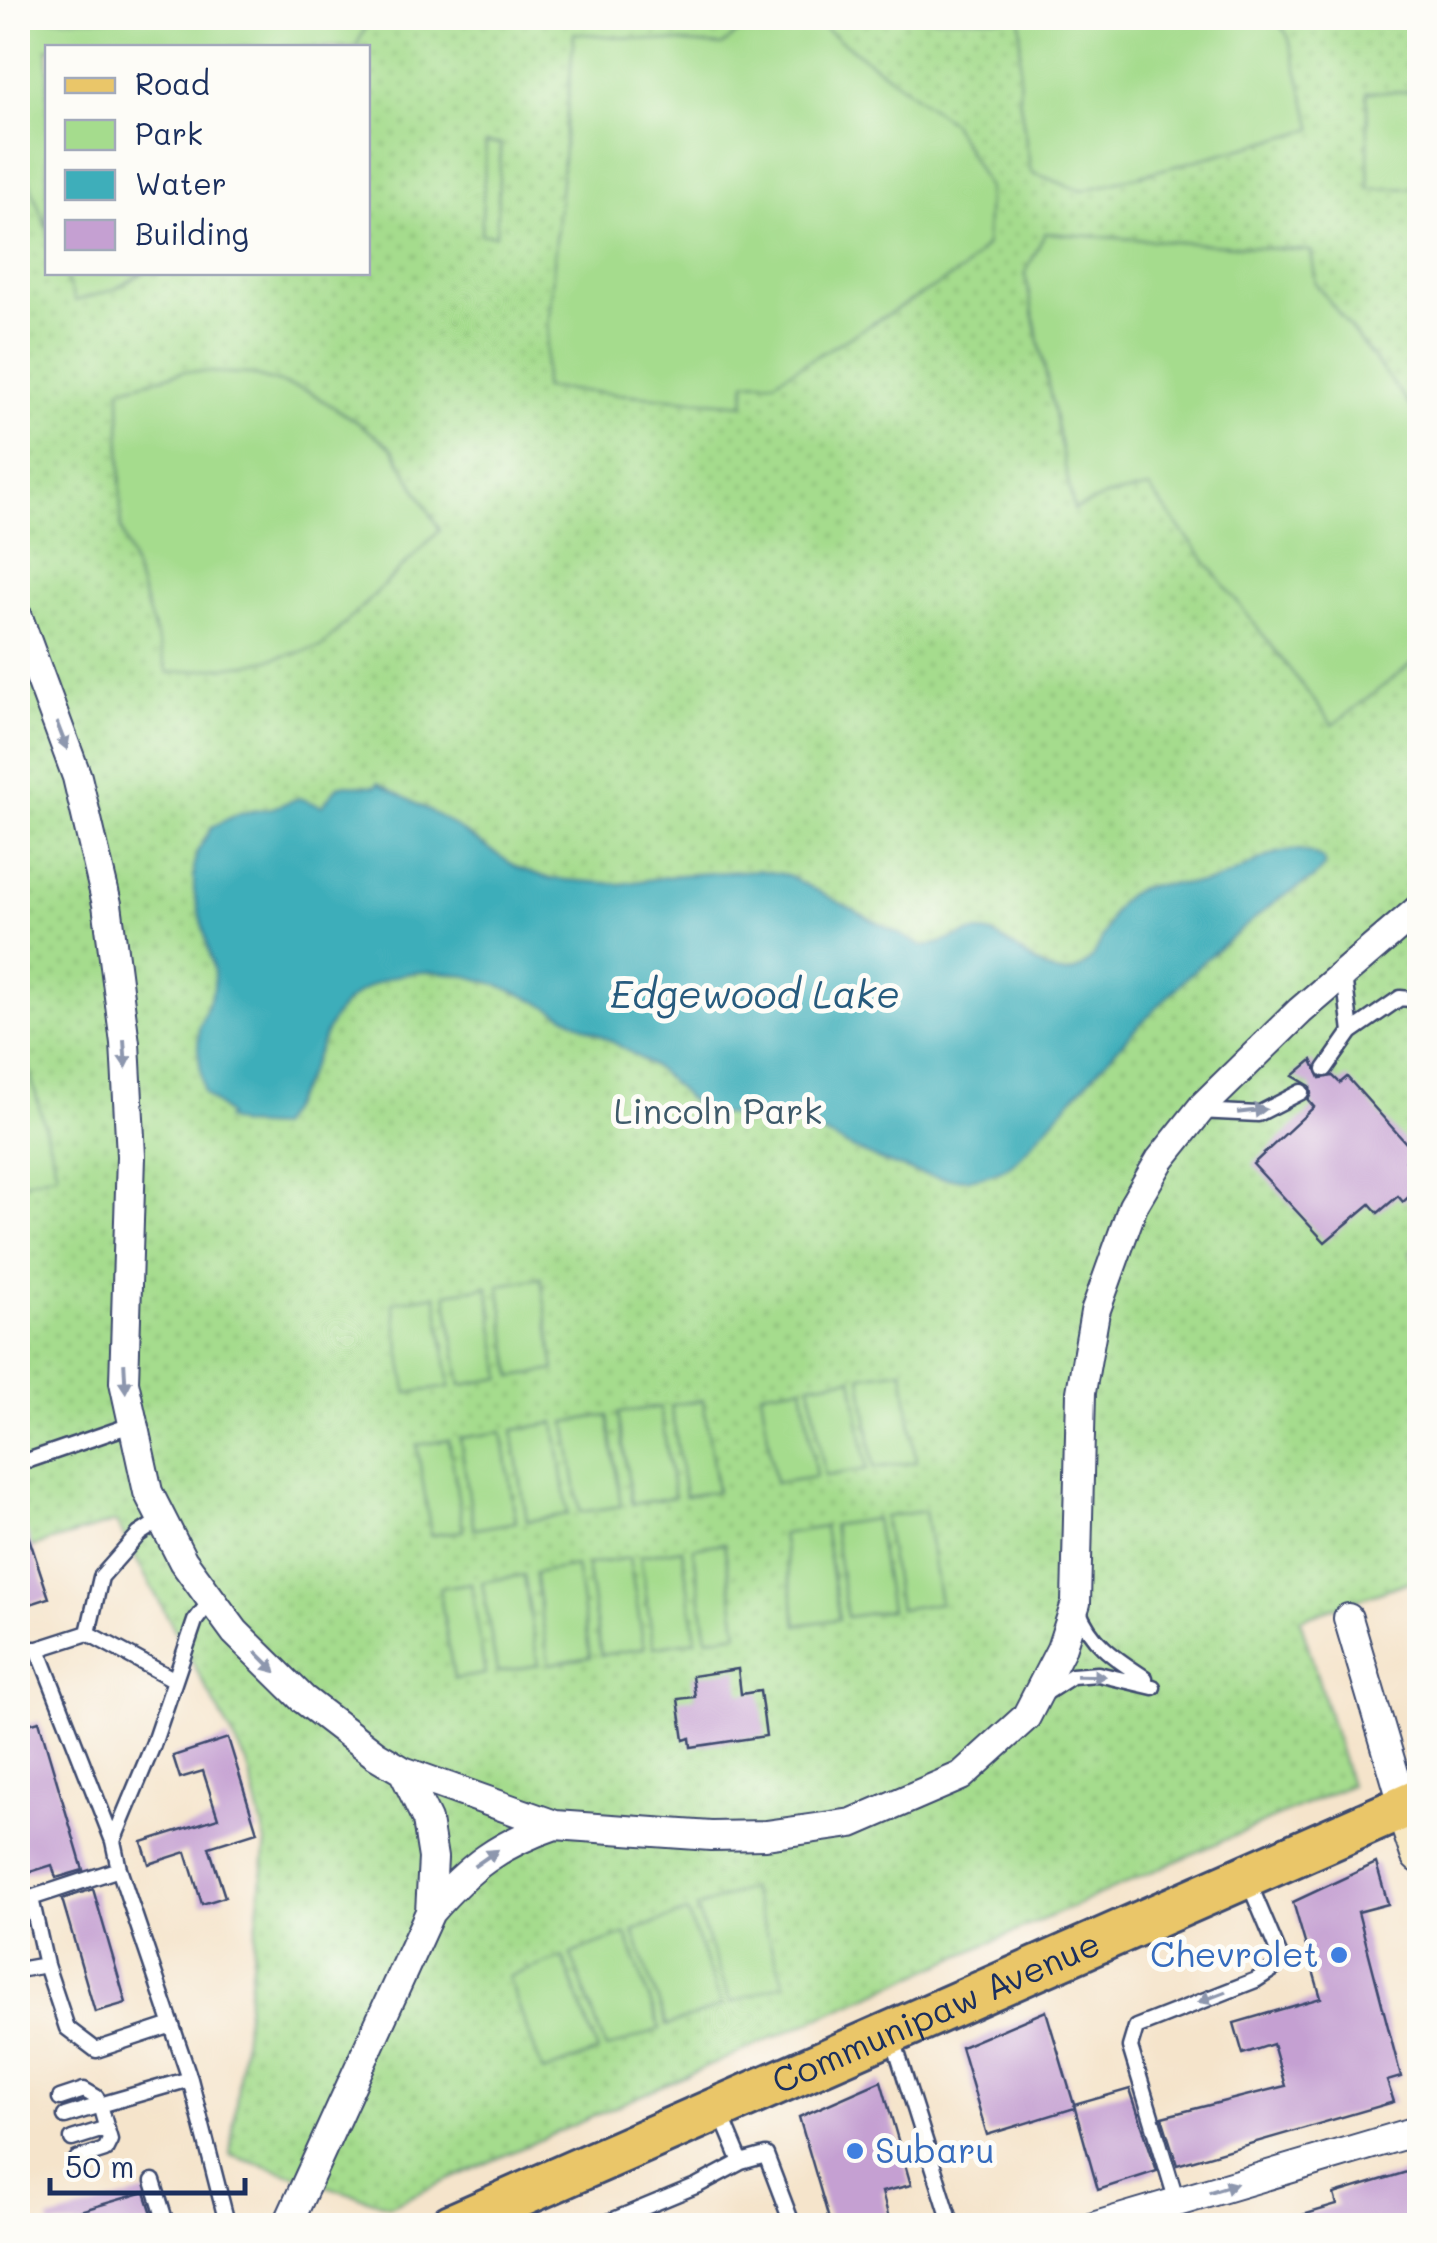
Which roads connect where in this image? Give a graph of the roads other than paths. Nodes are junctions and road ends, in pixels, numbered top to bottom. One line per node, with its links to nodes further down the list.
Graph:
1 (18, 617): 2 (street)
2 (23, 642): 10 (street, one-way to 10)
3 (1420, 908): 4 (street)
4 (1344, 975): 6 (lane); 9 (street)
5 (1420, 1000): 6 (lane)
6 (1351, 1032): 7 (lane)
7 (1325, 1069)
8 (1301, 1092): 9 (lane, one-way to 8)
9 (1199, 1111): 14 (street)
10 (131, 1424): 11 (lane); 12 (street)
11 (18, 1464)
12 (162, 1519): 13 (street); 16 (lane)
13 (212, 1600): 19 (lane); 21 (street, one-way to 21)
14 (1076, 1604): 20 (street); 20 (lane, one-way to 14)
15 (1348, 1618): 22 (street)
16 (88, 1634): 18 (lane); 19 (lane)
17 (18, 1648): 18 (lane)
18 (38, 1648): 24 (lane)
19 (175, 1680): 24 (lane)
20 (1035, 1700): 23 (street)
21 (403, 1770): 23 (street); 29 (street)
22 (1412, 1803): 25 (street); 27 (main road, Communipaw Avenue)
23 (555, 1824): 29 (street, one-way to 23)
24 (113, 1841): 26 (lane)
25 (1420, 1854)
26 (119, 1869): 28 (lane); 32 (lane)
27 (1247, 1877): 33 (main road, Communipaw Avenue); 45 (lane, one-way to 45)
28 (24, 1900): 30 (lane)
29 (430, 1912): 48 (street)
30 (46, 1965): 31 (lane); 32 (lane)
31 (18, 1970)
32 (172, 2025): 34 (lane)
33 (891, 2033): 37 (main road, Communipaw Avenue); 52 (lane)
34 (190, 2079): 36 (lane); 47 (lane)
35 (60, 2098): 36 (lane)
36 (100, 2104): 38 (lane); 39 (lane)
37 (719, 2109): 43 (lane); 49 (main road, Communipaw Avenue)
38 (65, 2116)
39 (107, 2128): 41 (lane); 42 (lane)
40 (1420, 2130): 45 (street, one-way to 40)
41 (72, 2140)
42 (77, 2159)
43 (741, 2162): 50 (lane); 51 (lane)
44 (153, 2181): 46 (lane)
45 (1177, 2202): 53 (street)
46 (167, 2226)
47 (232, 2226)
48 (287, 2226)
49 (451, 2226)
50 (599, 2226)
51 (793, 2226)
52 (952, 2226)
53 (1096, 2226)

